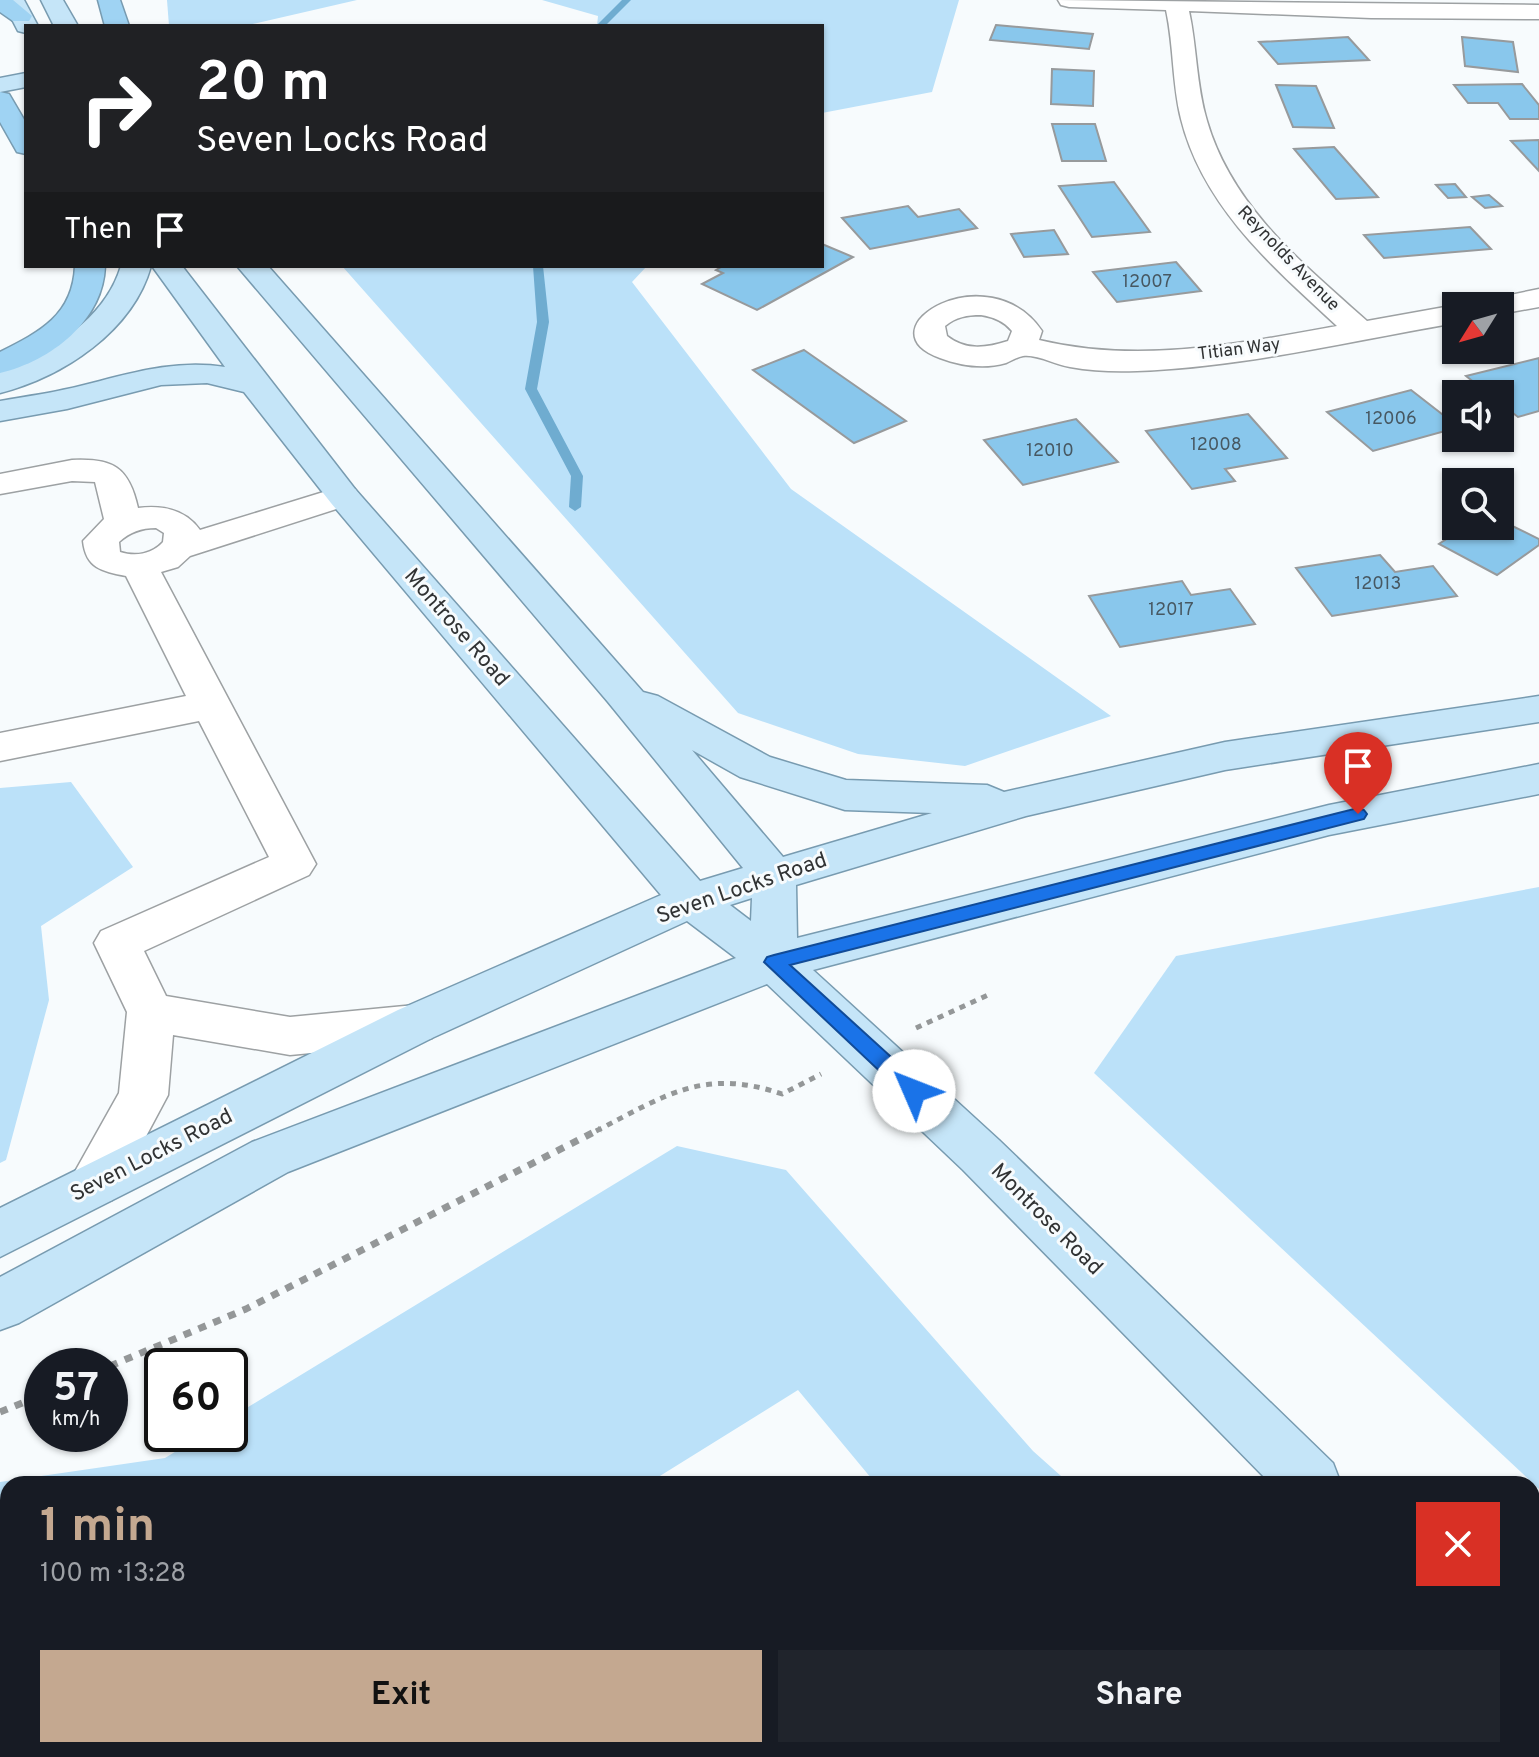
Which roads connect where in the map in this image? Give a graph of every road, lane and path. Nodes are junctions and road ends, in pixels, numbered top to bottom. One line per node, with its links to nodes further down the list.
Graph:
1 (52, 0): 8 (main road)
2 (109, 0): 9 (highway)
3 (1069, 0): 5 (street)
4 (0, 1): 7 (highway)
5 (1176, 3): 6 (street); 21 (street, Reynolds Avenue)
6 (1539, 12)
7 (20, 14)
8 (77, 20)
9 (116, 24)
10 (24, 81): 12 (main road)
11 (24, 93): 12 (main road)
12 (1, 97): 13 (highway)
13 (24, 142)
14 (90, 268): 23 (highway)
15 (136, 268): 24 (main road)
16 (168, 268): 25 (main road, Montrose Road)
17 (265, 272): 31 (main road)
18 (1539, 298): 19 (street)
19 (1514, 303)
20 (1442, 316): 21 (street, Titian Way)
21 (1359, 330): 22 (street, Titian Way)
22 (1021, 346)
23 (0, 364)
24 (0, 383)
25 (255, 385): 26 (main road); 28 (main road, Montrose Road)
26 (0, 411)
27 (0, 484): 29 (street)
28 (343, 496): 30 (street); 38 (main road, Montrose Road)
29 (123, 524): 30 (street); 30 (street)
30 (158, 558): 32 (street)
31 (622, 693): 36 (main road); 37 (main road)
32 (210, 705): 34 (street); 40 (street)
33 (1539, 709): 36 (main road, Seven Locks Road)
34 (0, 747)
35 (1539, 779): 39 (main road)
36 (1025, 801): 37 (main road, Seven Locks Road)
37 (774, 876): 38 (main road, Seven Locks Road); 39 (main road)
38 (691, 900): 39 (main road, Montrose Road); 41 (main road, Seven Locks Road)
39 (774, 962): 45 (main road); 49 (main road, Montrose Road)
40 (151, 1012): 41 (street); 43 (street)
41 (415, 1024): 43 (main road, Seven Locks Road)
42 (782, 1094): 46 (path)
43 (94, 1184): 44 (main road, Seven Locks Road)
44 (0, 1234)
45 (0, 1305)
46 (128, 1358)
47 (24, 1402): 48 (path)
48 (0, 1412)
49 (1304, 1476)

